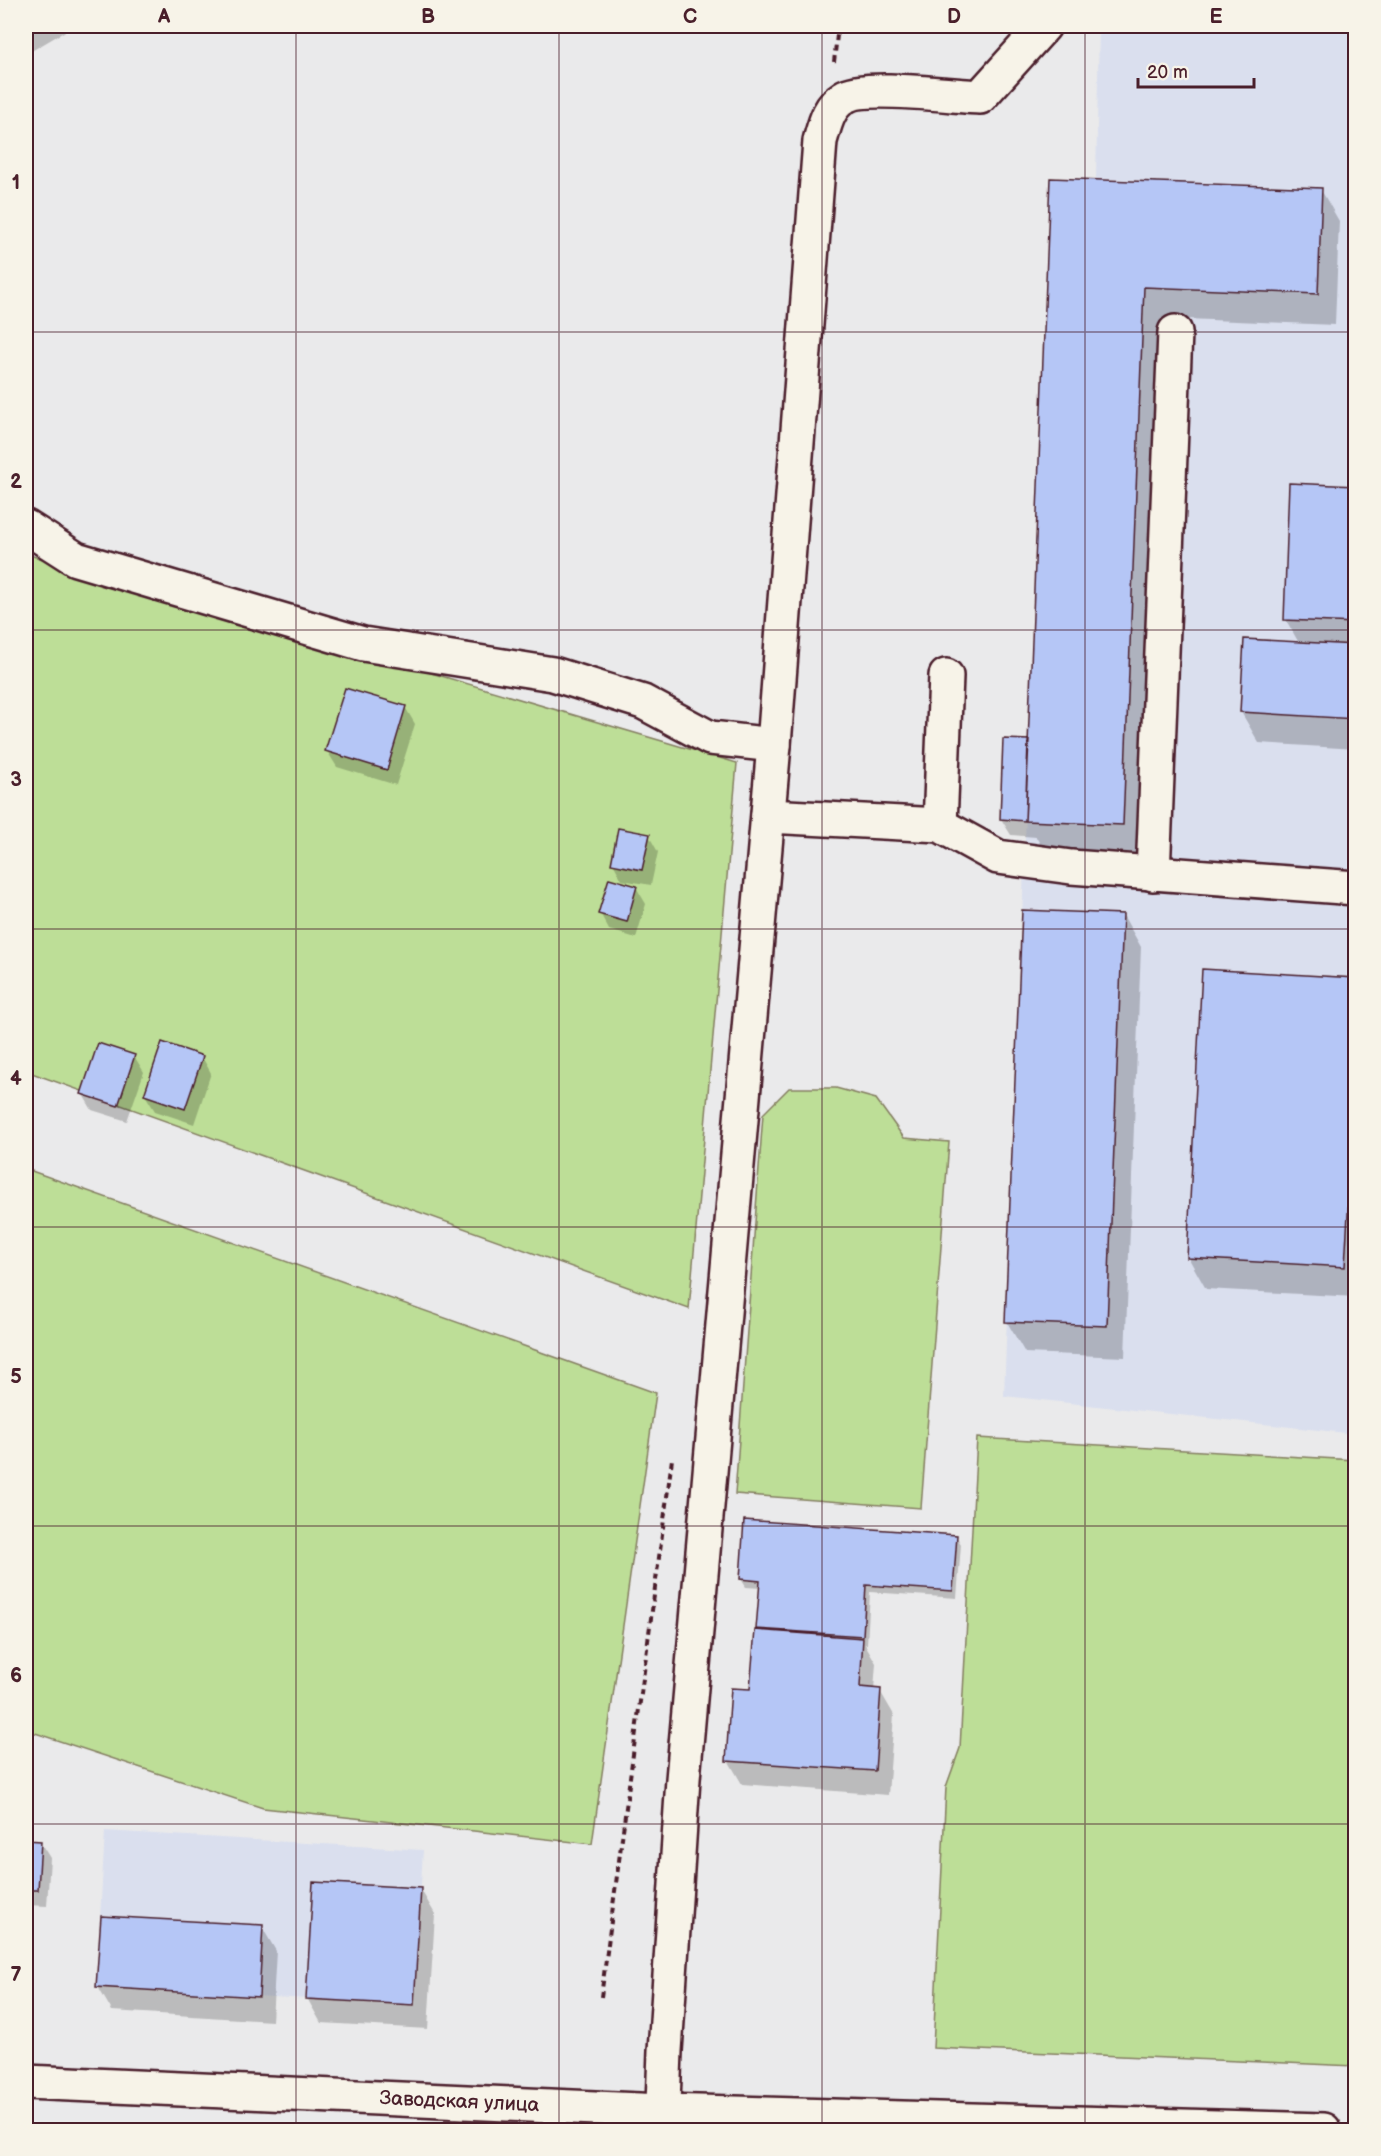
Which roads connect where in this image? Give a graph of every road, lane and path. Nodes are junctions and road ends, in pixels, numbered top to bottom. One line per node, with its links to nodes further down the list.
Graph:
1 (1044, 26): 5 (street)
2 (1175, 333): 8 (street)
3 (26, 527): 5 (street)
4 (946, 675): 7 (street)
5 (774, 745): 6 (street)
6 (768, 816): 7 (street); 13 (street)
7 (940, 825): 8 (street)
8 (1153, 874): 9 (street)
9 (1356, 888)
10 (672, 1458): 11 (path)
11 (601, 1997)
12 (26, 2082): 13 (street, Заводская улица)
13 (662, 2121): 14 (street, Заводская улица)
14 (913, 2124): 15 (street, Заводская улица)
15 (1324, 2130)

